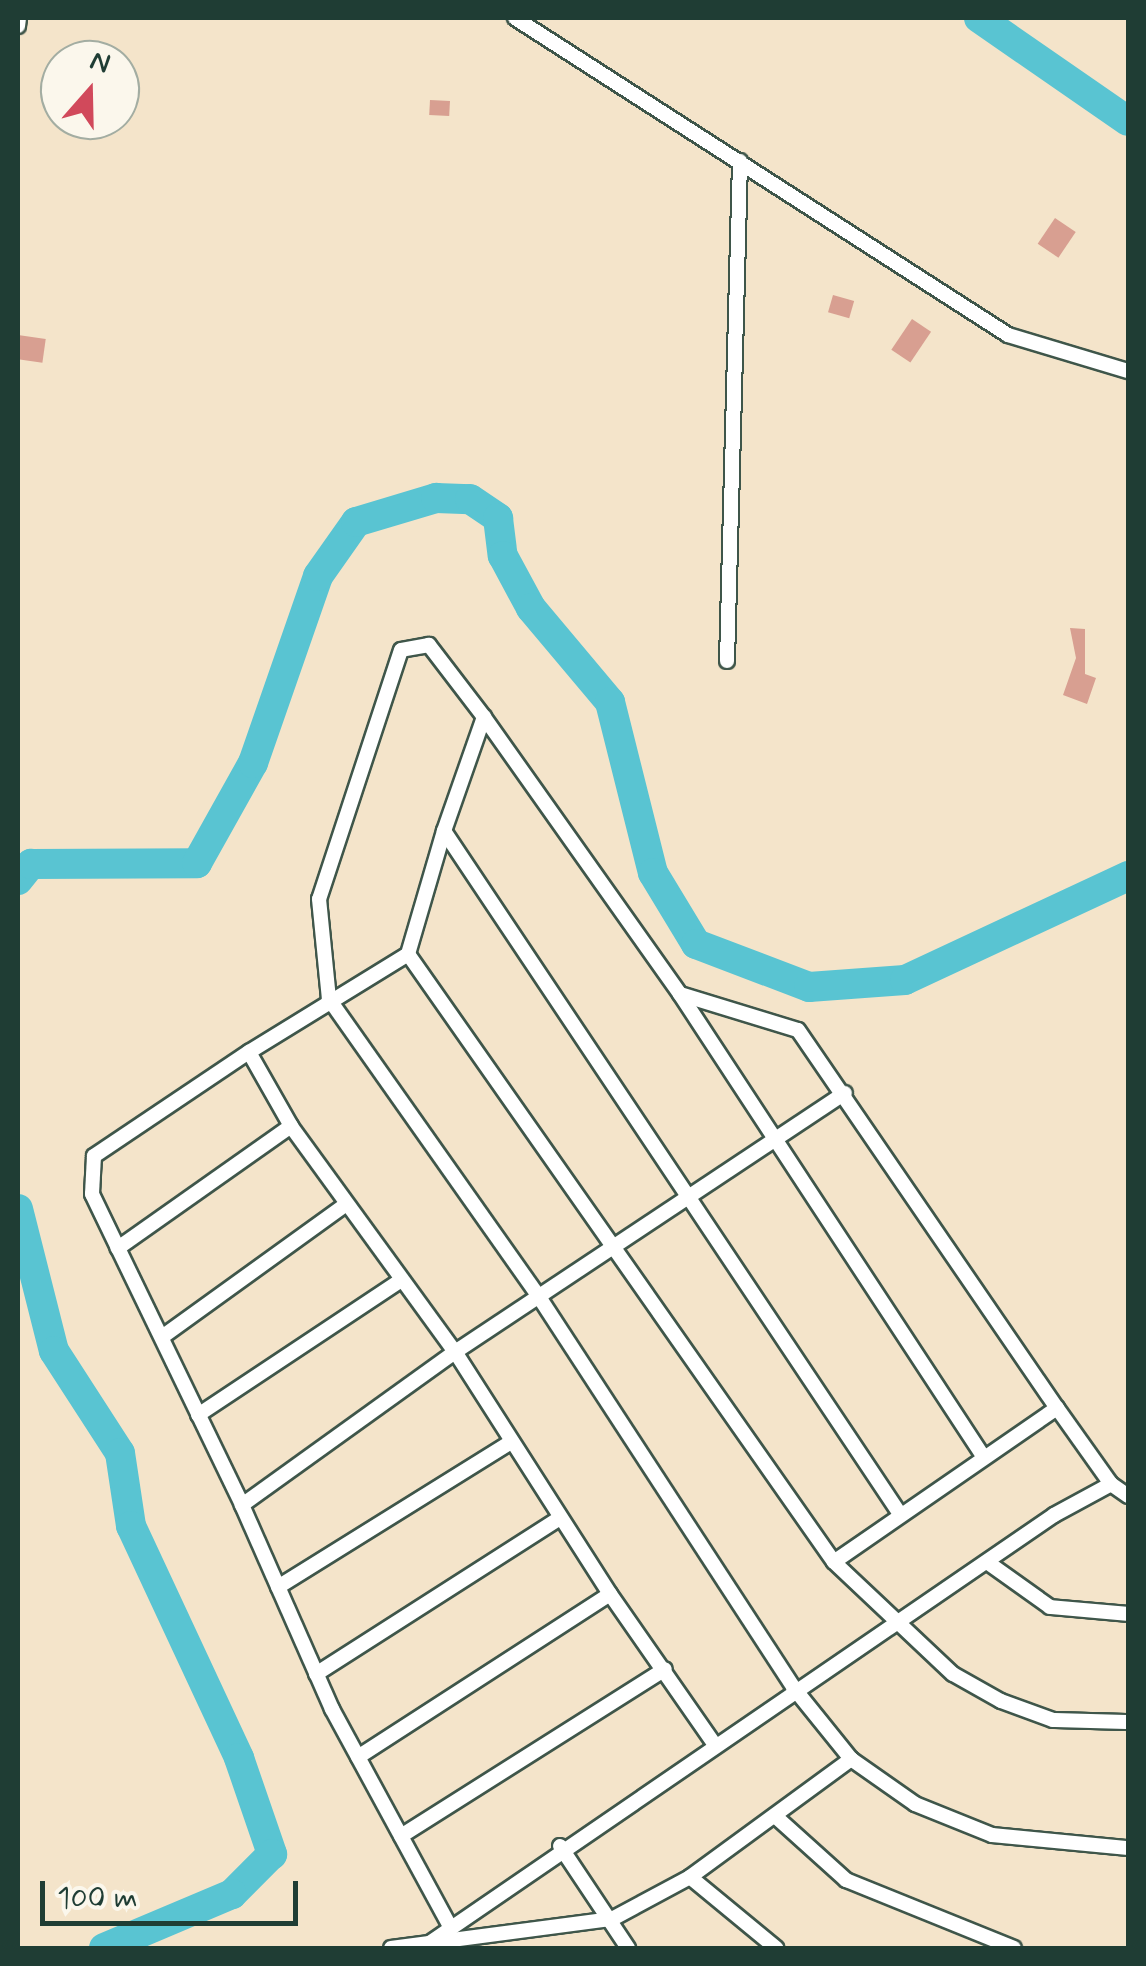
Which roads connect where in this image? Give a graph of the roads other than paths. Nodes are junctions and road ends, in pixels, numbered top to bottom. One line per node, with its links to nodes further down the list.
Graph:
1 (20, 18): 3 (street)
2 (515, 18): 4 (street)
3 (18, 26)
4 (740, 161): 5 (street); 6 (street)
5 (1128, 371)
6 (726, 660)
7 (484, 717): 8 (street); 10 (street); 11 (street)
8 (444, 831): 9 (street); 16 (street)
9 (408, 954): 11 (street); 19 (street)
10 (680, 994): 13 (street); 15 (street)
11 (330, 1000): 12 (street); 21 (street)
12 (249, 1052): 14 (street); 18 (street)
13 (844, 1093): 15 (street); 24 (street)
14 (291, 1126): 17 (street); 18 (street)
15 (774, 1144): 16 (street); 27 (street)
16 (694, 1197): 19 (street); 31 (street)
17 (342, 1207): 20 (street); 22 (street)
18 (118, 1248): 22 (street)
19 (615, 1252): 21 (street); 33 (street)
20 (400, 1281): 23 (street); 25 (street)
21 (540, 1300): 23 (street); 41 (street)
22 (162, 1338): 25 (street)
23 (456, 1352): 26 (street); 30 (street)
24 (1057, 1408): 27 (street); 28 (street)
25 (198, 1415): 30 (street)
26 (511, 1442): 32 (street); 35 (street)
27 (981, 1453): 31 (street)
28 (1111, 1484): 29 (street); 34 (street)
29 (1128, 1496)
30 (242, 1505): 35 (street)
31 (898, 1511): 33 (street)
32 (560, 1518): 36 (street); 40 (street)
33 (834, 1562): 38 (street)
34 (986, 1562): 37 (street); 38 (street)
35 (278, 1586): 40 (street)
36 (610, 1594): 39 (street); 44 (street)
37 (1128, 1614)
38 (893, 1624): 41 (street); 42 (street)
39 (666, 1669): 43 (street); 47 (street)
40 (316, 1674): 44 (street)
41 (793, 1688): 43 (street); 45 (street)
42 (1128, 1722)
43 (713, 1742): 48 (street)
44 (358, 1757): 47 (street)
45 (852, 1759): 46 (street); 49 (street)
46 (775, 1816): 50 (street); 57 (street)
47 (401, 1836): 52 (street)
48 (560, 1846): 51 (street); 52 (street)
49 (1128, 1848)
50 (690, 1877): 51 (street); 56 (street)
51 (612, 1918): 53 (street); 55 (street)
52 (451, 1928): 53 (street)
53 (428, 1944): 54 (street)
54 (391, 1948)
55 (628, 1948)
56 (776, 1948)
57 (1014, 1948)

